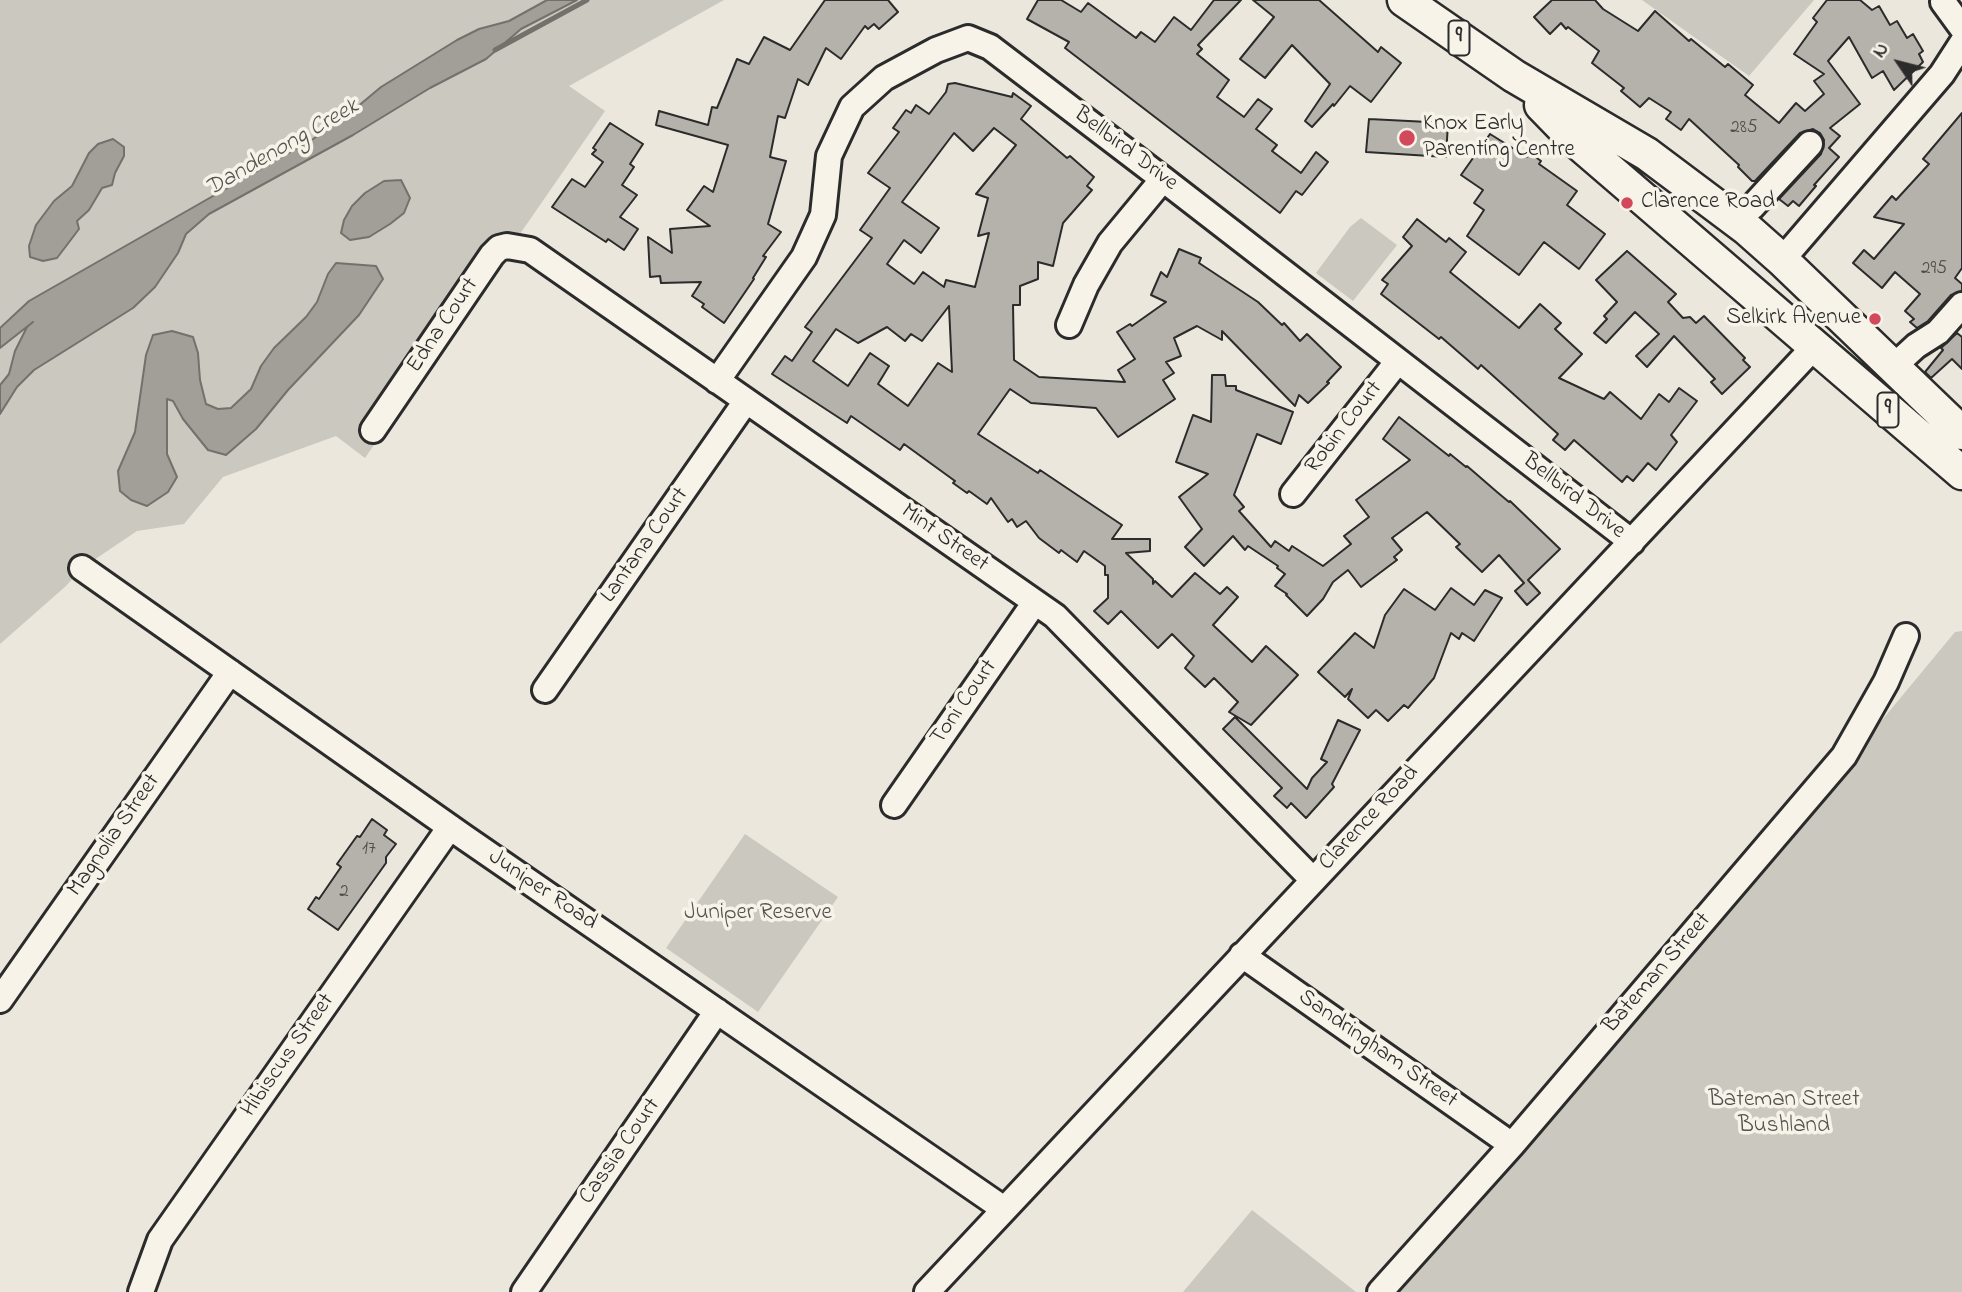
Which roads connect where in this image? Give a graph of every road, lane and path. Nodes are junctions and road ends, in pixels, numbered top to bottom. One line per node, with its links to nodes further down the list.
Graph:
1 (1404, 0): 7 (main road, 9)
2 (1949, 4): 3 (street)
3 (1962, 28)
4 (1962, 43): 6 (street)
5 (1962, 56): 6 (street)
6 (1942, 74): 12 (street)
7 (1514, 76): 10 (main road, 9); 13 (main road, 9)
8 (1810, 144): 10 (street)
9 (1163, 179): 16 (street); 18 (street, Bellbird Drive); 20 (street, Bellbird Drive)
10 (1733, 218): 12 (main road, 9)
11 (530, 250): 20 (street, Mint Street); 22 (street, Edna Court)
12 (1782, 260): 13 (main road); 15 (main road, 9)
13 (1754, 294): 17 (main road, 9)
14 (1962, 305): 19 (street)
15 (1843, 320): 17 (main road); 19 (main road, 9)
16 (1069, 326)
17 (1814, 347): 24 (main road, 9); 26 (street, Clarence Road)
18 (1398, 361): 25 (street, Robin Court); 26 (street, Bellbird Drive)
19 (1892, 368): 23 (main road, 9)
20 (717, 381): 21 (street, Mint Street)
21 (746, 401): 28 (street, Mint Street); 31 (street, Lantana Court)
22 (373, 430)
23 (1962, 433)
24 (1962, 473)
25 (1293, 494)
26 (1632, 542): 34 (street, Clarence Road)
27 (82, 568): 30 (street, Juniper Road)
28 (1035, 602): 32 (street, Toni Court); 34 (street, Mint Street)
29 (1906, 636): 38 (street, Bateman Street)
30 (230, 671): 33 (street, Juniper Road); 36 (street, Magnolia Street)
31 (545, 690)
32 (894, 805)
33 (450, 827): 37 (street, Juniper Road); 40 (street, Hibiscus Street)
34 (1312, 880): 35 (street, Clarence Road)
35 (1242, 955): 38 (street, Sandringham Street); 39 (street, Clarence Road)
36 (0, 1000)
37 (717, 1011): 39 (street, Juniper Road); 41 (street, Cassia Court)
38 (1512, 1145): 43 (street, Bateman Street)
39 (1004, 1209): 42 (street, Clarence Road)
40 (141, 1292)
41 (524, 1292)
42 (926, 1292)
43 (1380, 1292)

